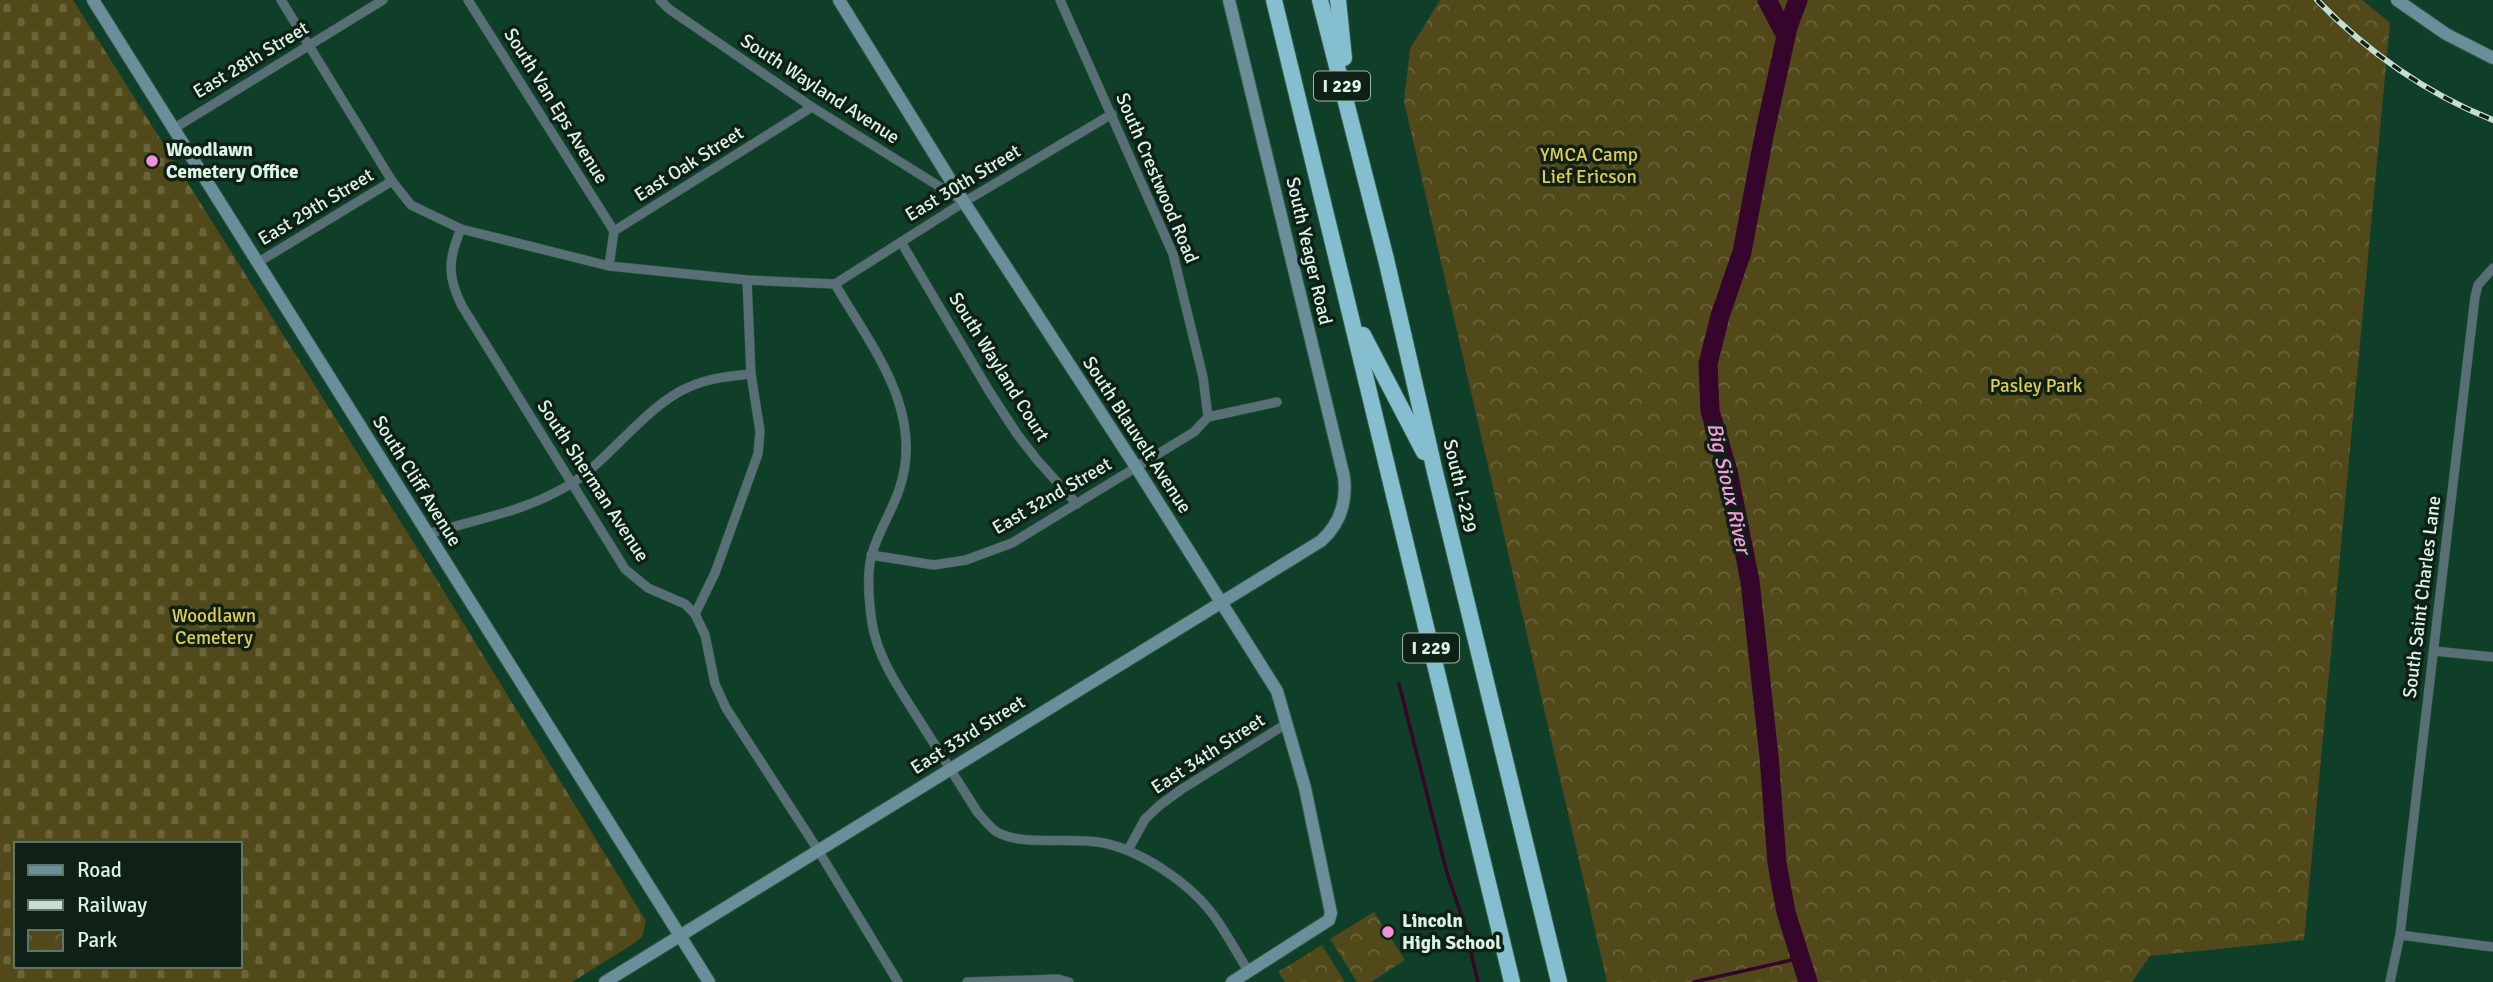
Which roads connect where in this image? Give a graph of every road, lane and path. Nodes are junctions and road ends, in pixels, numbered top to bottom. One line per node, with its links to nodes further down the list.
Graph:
1 (93, 0): 17 (street, South Cliff Avenue)
2 (281, 0): 13 (street)
3 (383, 0): 13 (street, East 28th Street)
4 (468, 0): 22 (street, South Van Eps Avenue)
5 (660, 0): 15 (street, South Wayland Avenue)
6 (839, 0): 20 (street, South Blauvelt Avenue)
7 (1060, 0): 16 (street, South Crestwood Road)
8 (1229, 0): 37 (street, South Yeager Road)
9 (1274, 0): 29 (highway, I 229)
10 (1320, 0): 18 (highway, South I-229 / I 229)
11 (1338, 0): 18 (highway)
12 (2397, 0): 14 (street)
13 (310, 45): 17 (street, East 28th Street); 19 (street)
14 (2493, 58)
15 (812, 107): 20 (street, South Wayland Avenue); 22 (street, East Oak Street)
16 (1112, 114): 20 (street, East 30th Street); 32 (street, South Crestwood Road)
17 (173, 129): 24 (street, South Cliff Avenue)
18 (1363, 171): 34 (highway, South I-229 / I 229)
19 (393, 181): 21 (street); 24 (street, East 29th Street)
20 (964, 202): 23 (street, East 30th Street); 33 (street, South Blauvelt Avenue)
21 (461, 229): 25 (street); 35 (street, South Sherman Avenue)
22 (614, 232): 25 (street)
23 (901, 242): 28 (street, East 30th Street); 36 (street, South Wayland Court)
24 (257, 263): 38 (street, South Cliff Avenue)
25 (609, 266): 27 (street)
26 (2493, 268): 42 (street, South Saint Charles Lane)
27 (747, 280): 28 (street); 30 (street)
28 (835, 284): 39 (street)
29 (1352, 314): 34 (highway); 58 (highway, I 229)
30 (751, 374): 35 (street); 41 (street)
31 (1277, 402): 32 (street, East 32nd Street)
32 (1208, 418): 33 (street, East 32nd Street)
33 (1136, 467): 36 (street, East 32nd Street); 40 (street, South Blauvelt Avenue)
34 (1434, 472): 59 (highway, South I-229 / I 229)
35 (572, 483): 38 (street); 41 (street, South Sherman Avenue)
36 (1077, 504): 39 (street, East 32nd Street)
37 (1342, 511): 40 (street, East 33rd Street)
38 (428, 534): 49 (street, South Cliff Avenue)
39 (871, 555): 45 (street)
40 (1221, 603): 44 (street, South Blauvelt Avenue); 45 (street, East 33rd Street)
41 (695, 614): 46 (street)
42 (2434, 651): 43 (street); 48 (street, South Saint Charles Lane)
43 (2493, 657)
44 (1286, 724): 47 (street, East 34th Street); 51 (street, South Blauvelt Avenue)
45 (950, 769): 46 (street, East 33rd Street); 47 (street)
46 (818, 850): 49 (street, East 33rd Street); 54 (street)
47 (1128, 850): 51 (street)
48 (2400, 935): 50 (street); 60 (street, South Saint Charles Lane)
49 (680, 936): 52 (street, East 33rd Street); 53 (street, South Cliff Avenue)
50 (2493, 947)
51 (1249, 972): 57 (street)
52 (605, 982)
53 (709, 982)
54 (898, 982)
55 (967, 982): 56 (street)
56 (1069, 982)
57 (1232, 982)
58 (1512, 982)
59 (1559, 982)
60 (2390, 982)

